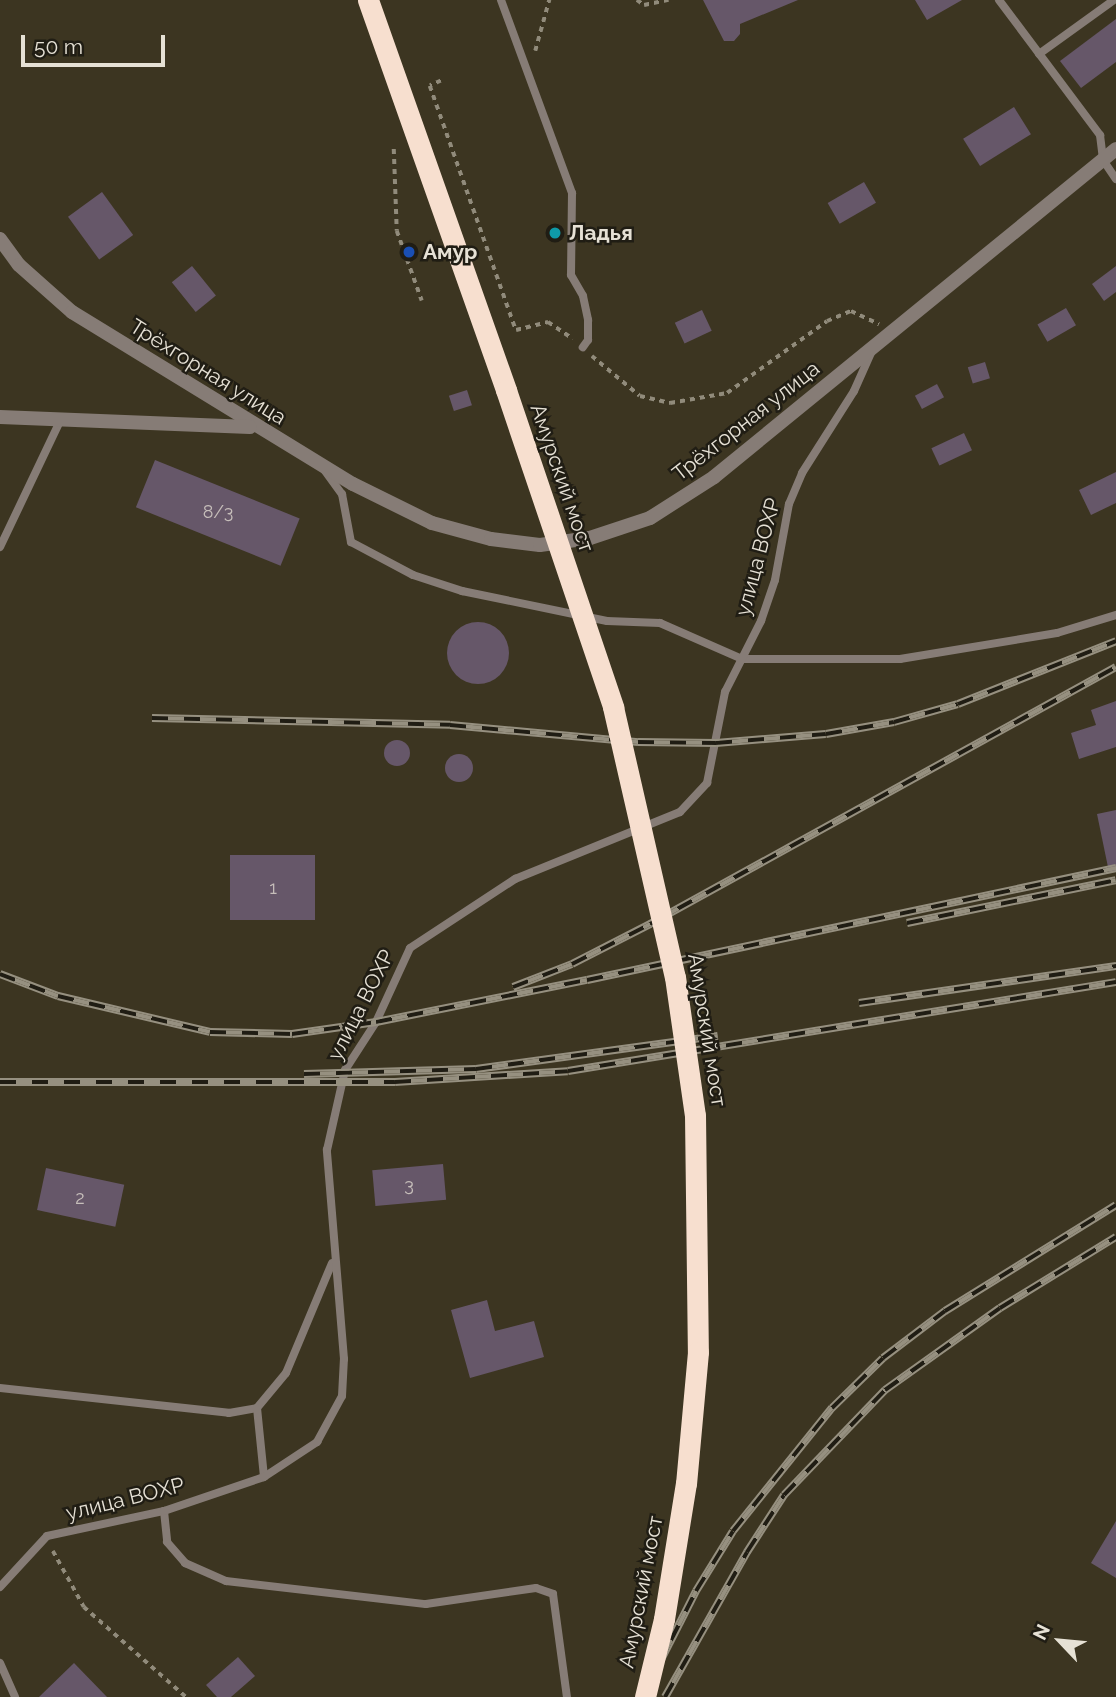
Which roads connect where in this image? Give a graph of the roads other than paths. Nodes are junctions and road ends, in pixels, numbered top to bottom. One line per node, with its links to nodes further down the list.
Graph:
1 (368, 0): 28 (highway, Амурский мост, bridge)
2 (501, 0): 10 (lane)
3 (999, 0): 5 (lane)
4 (1114, 0): 5 (lane)
5 (1039, 54): 7 (lane)
6 (1116, 149): 7 (street, Трёхгорная улица)
7 (1103, 160): 8 (lane); 11 (street, Трёхгорная улица)
8 (1116, 179)
9 (0, 239): 14 (street, Трёхгорная улица)
10 (583, 348)
11 (873, 348): 15 (street, Трёхгорная улица); 18 (lane, улица ВОХР)
12 (0, 417): 13 (street)
13 (61, 419): 14 (street); 16 (lane)
14 (254, 427): 15 (street, Трёхгорная улица)
15 (322, 466): 18 (lane)
16 (0, 547)
17 (1116, 615): 18 (lane)
18 (742, 659): 19 (lane, улица ВОХР)
19 (333, 1260): 21 (lane); 22 (lane, улица ВОХР)
20 (0, 1388): 21 (lane)
21 (257, 1408): 22 (lane)
22 (264, 1477): 23 (lane, улица ВОХР)
23 (164, 1511): 24 (lane, улица ВОХР); 27 (lane)
24 (0, 1587)
25 (0, 1663): 26 (lane)
26 (15, 1697)
27 (567, 1697)
28 (645, 1697)

